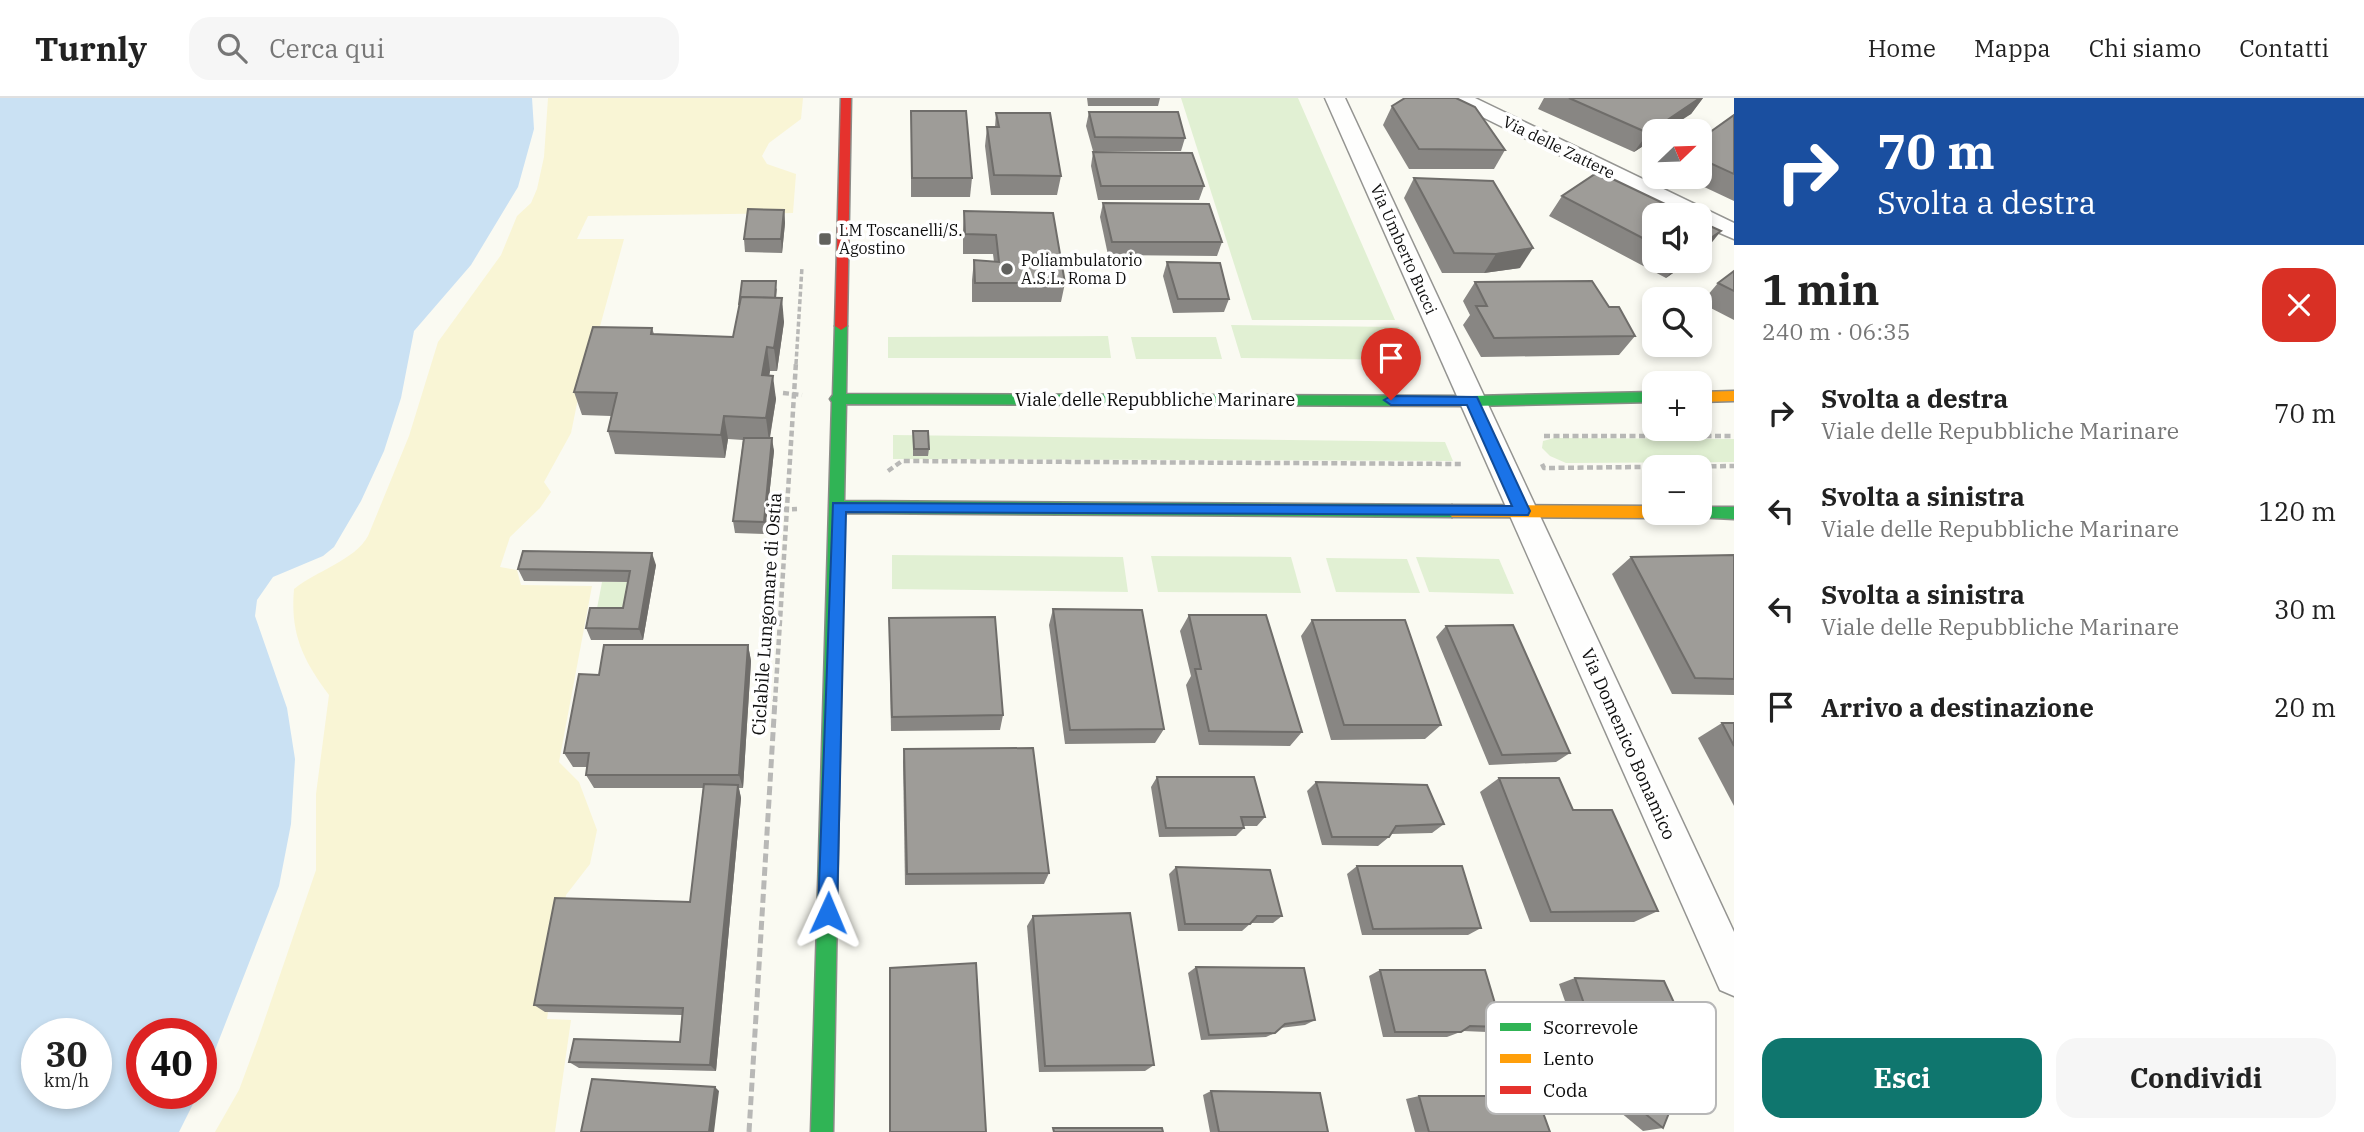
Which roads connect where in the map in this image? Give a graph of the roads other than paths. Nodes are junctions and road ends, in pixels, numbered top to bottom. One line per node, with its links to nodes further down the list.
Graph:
1 (846, 98): 8 (street)
2 (1335, 98): 9 (street, Via Umberto Bucci)
3 (1459, 98): 4 (street, Via delle Zattere)
4 (1734, 232)
5 (1734, 396): 7 (street)
6 (1642, 397): 9 (street, Viale delle Repubbliche Marinare)
7 (1712, 397)
8 (837, 399): 9 (street, Viale delle Repubbliche Marinare); 10 (street)
9 (1472, 401): 11 (street)
10 (838, 507): 11 (street); 16 (street)
11 (1522, 511): 12 (street); 15 (street, Via Domenico Bonamico)
12 (1642, 512)
13 (1712, 513): 14 (street)
14 (1734, 513)
15 (1734, 976)
16 (822, 1132)

